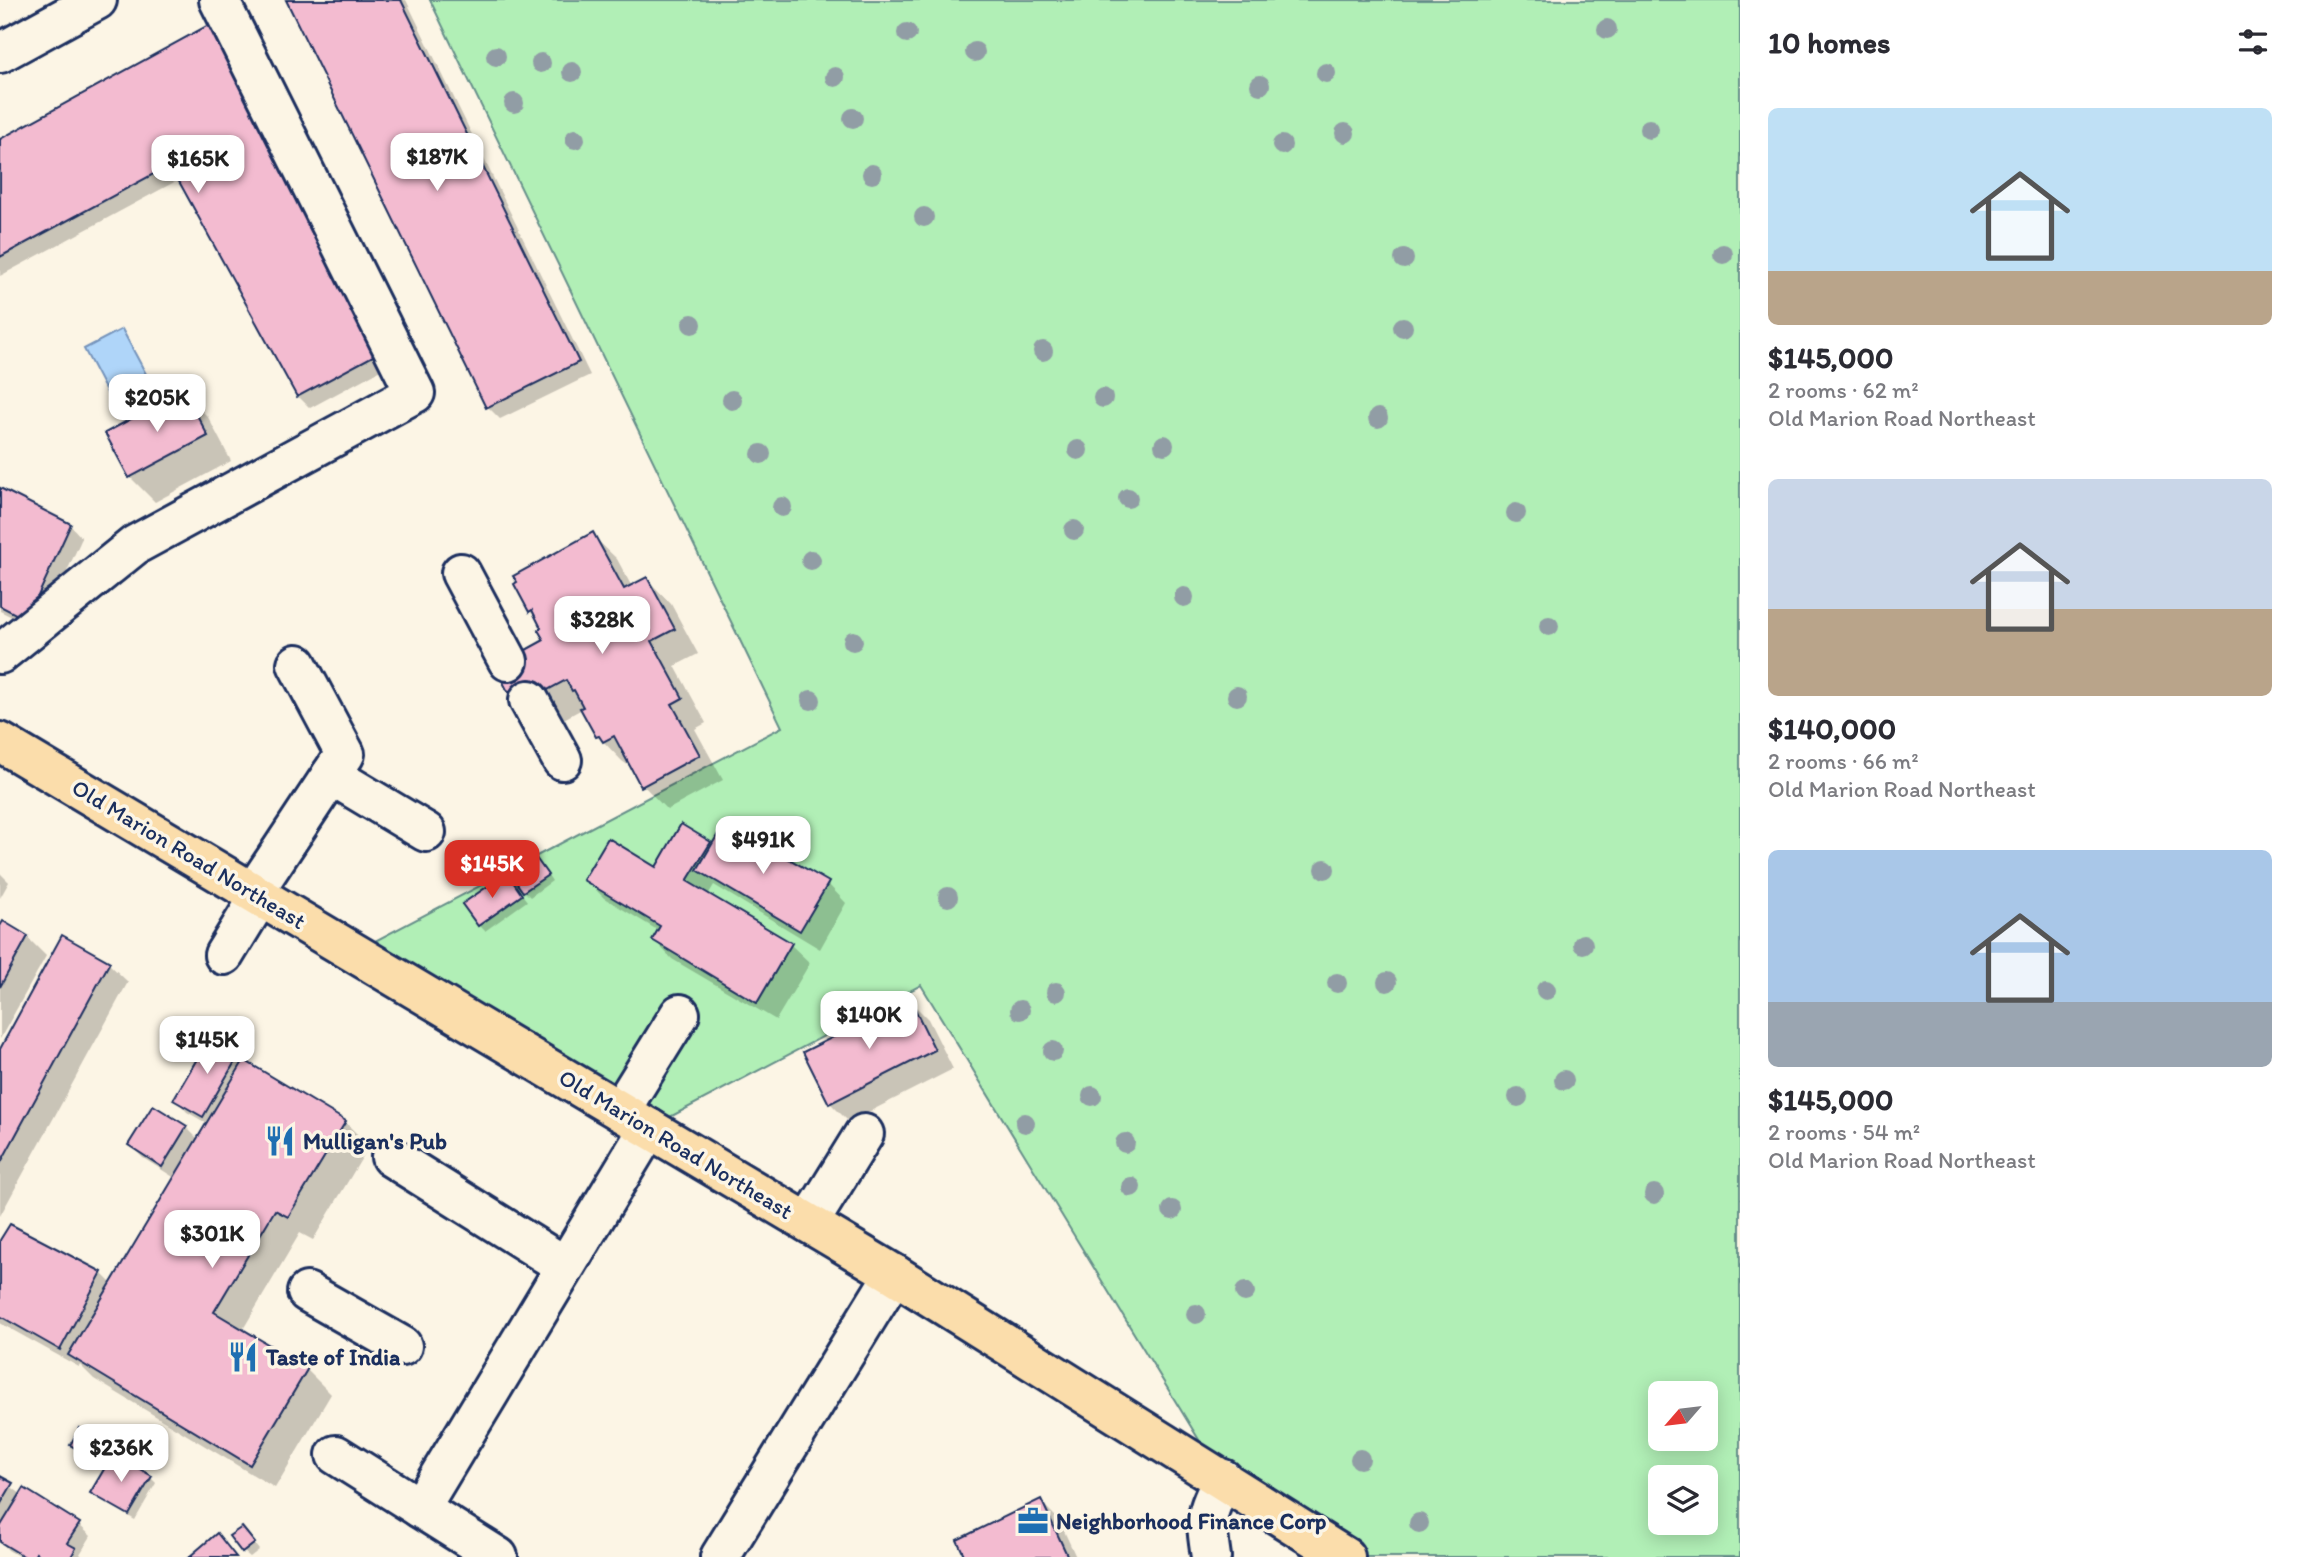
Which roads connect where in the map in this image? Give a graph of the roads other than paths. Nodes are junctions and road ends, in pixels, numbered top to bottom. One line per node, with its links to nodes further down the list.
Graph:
1 (97, 0): 3 (street)
2 (219, 0): 5 (street)
3 (0, 53)
4 (461, 573): 6 (street)
5 (0, 654)
6 (508, 660)
7 (297, 664): 11 (street)
8 (529, 700): 10 (street)
9 (0, 742): 13 (main road, Old Marion Road Northeast)
10 (562, 760)
11 (331, 775): 12 (street); 13 (street)
12 (426, 832)
13 (257, 895): 14 (street); 16 (main road, Old Marion Road Northeast)
14 (224, 955)
15 (680, 1014): 16 (street)
16 (635, 1119): 19 (main road, Old Marion Road Northeast); 20 (street)
17 (864, 1134): 19 (street)
18 (391, 1157): 20 (street)
19 (809, 1223): 21 (main road, Old Marion Road Northeast)
20 (565, 1266): 26 (street)
21 (894, 1274): 25 (main road, Old Marion Road Northeast); 28 (street)
22 (307, 1292): 23 (street)
23 (402, 1346)
24 (336, 1455): 26 (street)
25 (1223, 1479): 29 (street); 30 (main road, Old Marion Road Northeast)
26 (420, 1508): 27 (street)
27 (498, 1557)
28 (720, 1557)
29 (1211, 1557)
30 (1345, 1557)

